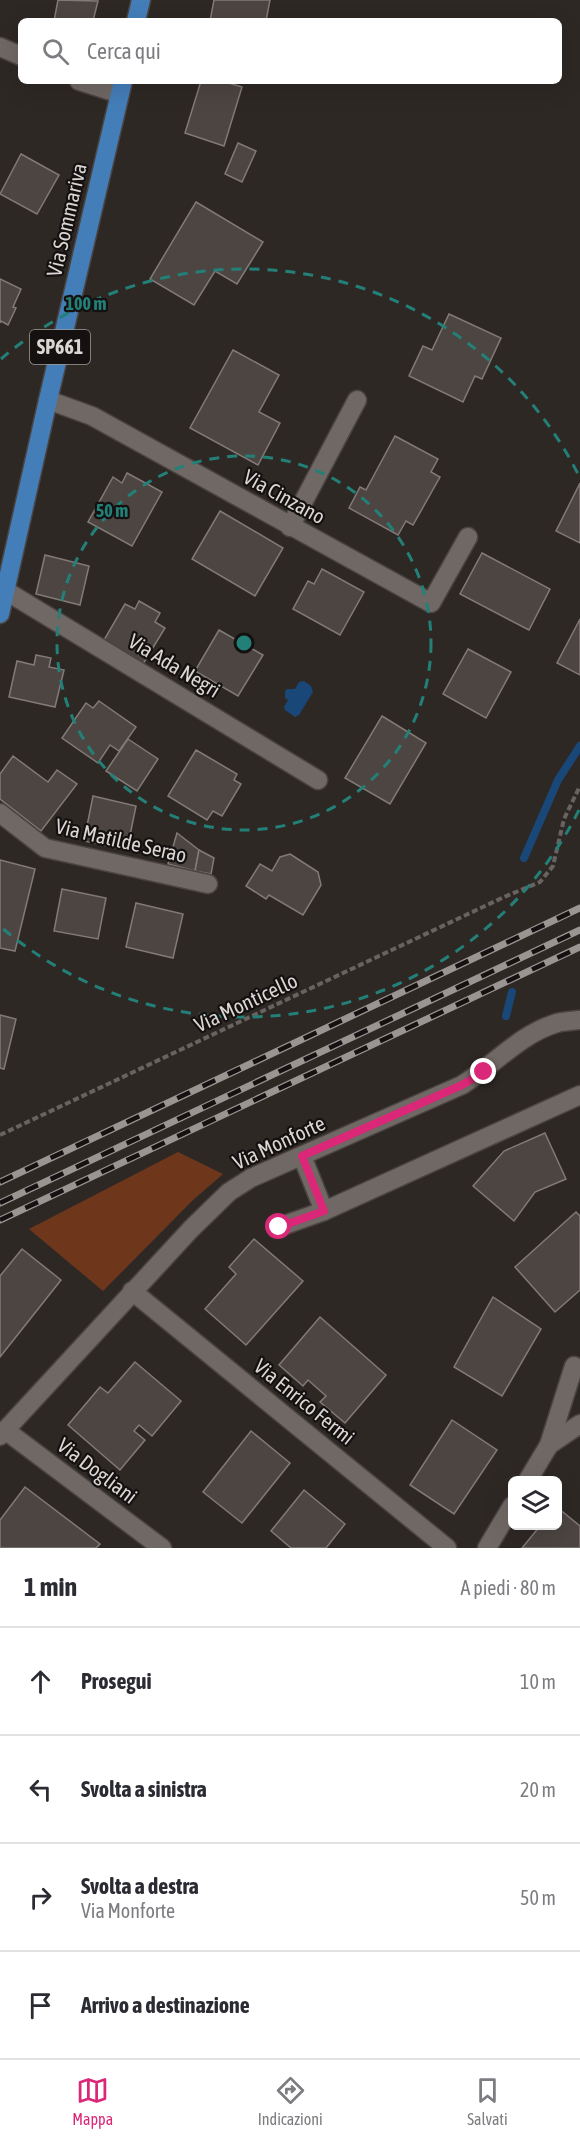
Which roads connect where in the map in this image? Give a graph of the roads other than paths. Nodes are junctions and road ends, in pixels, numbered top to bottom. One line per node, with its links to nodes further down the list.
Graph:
1 (141, 0): 2 (main road)
2 (137, 18)
3 (0, 47): 4 (street)
4 (18, 55)
5 (100, 84): 6 (street)
6 (121, 87): 7 (main road, Via Sommariva / SP661)
7 (48, 400): 9 (street, Via Cinzano); 11 (main road, Via Sommariva / SP661)
8 (357, 400): 9 (street)
9 (290, 527): 10 (street, Via Cinzano)
10 (468, 537)
11 (6, 591): 12 (main road, Via Sommariva / SP661); 13 (street, Via Ada Negri)
12 (0, 614)
13 (318, 780)
14 (0, 813): 15 (street, Via Matilde Serao)
15 (208, 884)
16 (580, 1020): 18 (street, Via Monforte)
17 (580, 1095): 19 (street)
18 (302, 1156): 19 (street); 21 (street, Via Monforte)
19 (324, 1211): 20 (street)
20 (279, 1227)
21 (132, 1292): 25 (street, Via Monforte); 30 (street, Via Enrico Fermi)
22 (580, 1348): 23 (street)
23 (577, 1373): 26 (street)
24 (580, 1424): 26 (street)
25 (3, 1433): 29 (street, Via Dogliani)
26 (549, 1445): 27 (street)
27 (530, 1476)
28 (508, 1514): 31 (street)
29 (162, 1548)
30 (447, 1548)
31 (487, 1548)

